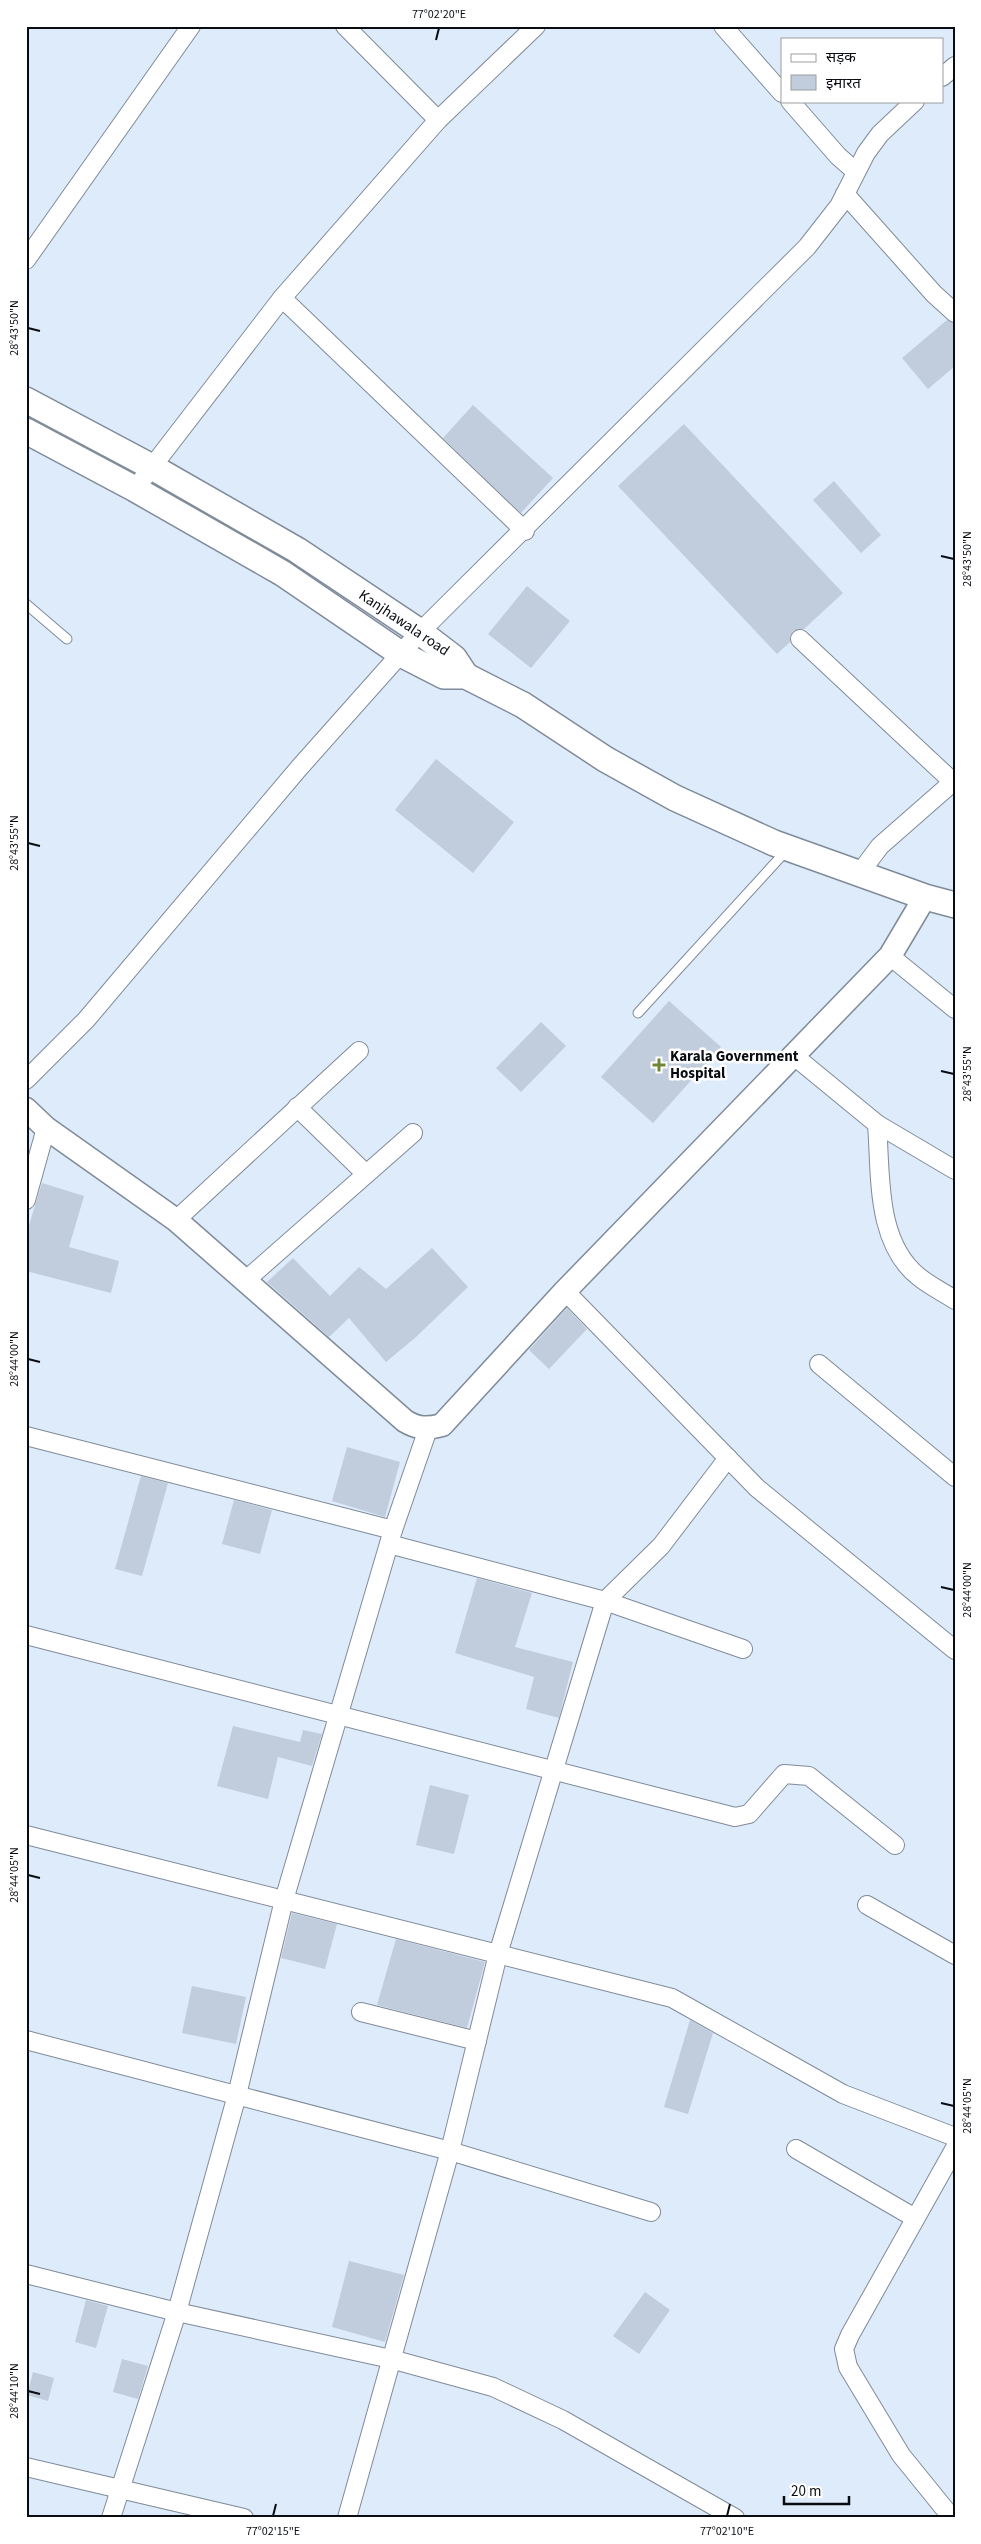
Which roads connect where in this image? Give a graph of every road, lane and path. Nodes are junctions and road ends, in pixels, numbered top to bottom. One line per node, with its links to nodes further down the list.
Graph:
1 (191, 26): 13 (street)
2 (345, 26): 10 (street)
3 (536, 26): 10 (street)
4 (723, 26): 7 (street)
5 (955, 66): 6 (street)
6 (944, 75)
7 (781, 92)
8 (791, 102): 11 (street)
9 (914, 102): 11 (street)
10 (438, 120): 14 (street)
11 (855, 171): 12 (street)
12 (845, 194): 15 (street); 20 (street)
13 (26, 260)
14 (282, 298): 18 (street); 20 (street)
15 (955, 313)
16 (26, 400): 18 (main road, Kanjhawala road)
17 (26, 431): 19 (main road, Kanjhawala road)
18 (152, 467): 19 (street); 22 (main road, Kanjhawala road)
19 (135, 489): 25 (main road, Kanjhawala road)
20 (525, 531): 22 (street)
21 (26, 604): 23 (lane)
22 (420, 632): 25 (street); 26 (main road, Kanjhawala road)
23 (68, 639)
24 (800, 639): 27 (street)
25 (401, 654): 26 (main road, Kanjhawala road); 37 (street)
26 (466, 676): 28 (main road)
27 (954, 781): 29 (street)
28 (788, 849): 29 (main road); 34 (lane)
29 (859, 874): 30 (main road)
30 (925, 897): 31 (main road); 32 (street)
31 (955, 905)
32 (890, 956): 33 (street); 36 (street)
33 (955, 1009)
34 (638, 1013)
35 (358, 1051): 38 (street)
36 (794, 1055): 40 (street); 48 (street)
37 (26, 1080)
38 (297, 1107): 44 (street); 46 (street)
39 (26, 1109): 41 (street)
40 (877, 1124): 43 (street); 49 (street)
41 (46, 1128): 45 (street); 46 (street)
42 (413, 1132): 44 (street)
43 (955, 1170)
44 (366, 1174): 47 (street)
45 (26, 1200)
46 (176, 1220): 47 (street)
47 (246, 1280): 51 (street)
48 (565, 1291): 51 (street); 53 (street)
49 (955, 1300)
50 (819, 1364): 54 (street)
51 (428, 1429): 55 (street)
52 (26, 1436): 55 (street)
53 (728, 1458): 56 (street); 59 (street)
54 (955, 1477)
55 (391, 1537): 56 (street); 60 (street)
56 (605, 1601): 58 (street); 61 (street)
57 (26, 1635): 60 (street)
58 (743, 1649)
59 (955, 1650)
60 (340, 1716): 61 (street); 64 (street)
61 (554, 1773): 63 (street); 66 (street)
62 (26, 1835): 64 (street)
63 (895, 1845)
64 (284, 1900): 66 (street); 71 (street)
65 (867, 1905): 67 (street)
66 (498, 1954): 70 (street); 72 (street)
67 (955, 1955)
68 (361, 2012): 70 (street)
69 (26, 2040): 71 (street)
70 (477, 2041): 75 (street)
71 (238, 2096): 75 (street); 79 (street)
72 (955, 2137)
73 (955, 2148): 77 (street)
74 (796, 2149): 77 (street)
75 (450, 2151): 76 (street); 80 (street)
76 (651, 2212)
77 (915, 2218): 87 (street)
78 (26, 2274): 79 (street)
79 (177, 2312): 80 (street); 82 (street)
80 (391, 2359): 85 (street); 86 (street)
81 (26, 2467): 82 (street)
82 (119, 2489): 83 (street); 84 (street)
83 (111, 2518)
84 (244, 2518)
85 (347, 2518)
86 (734, 2518)
87 (952, 2518)

